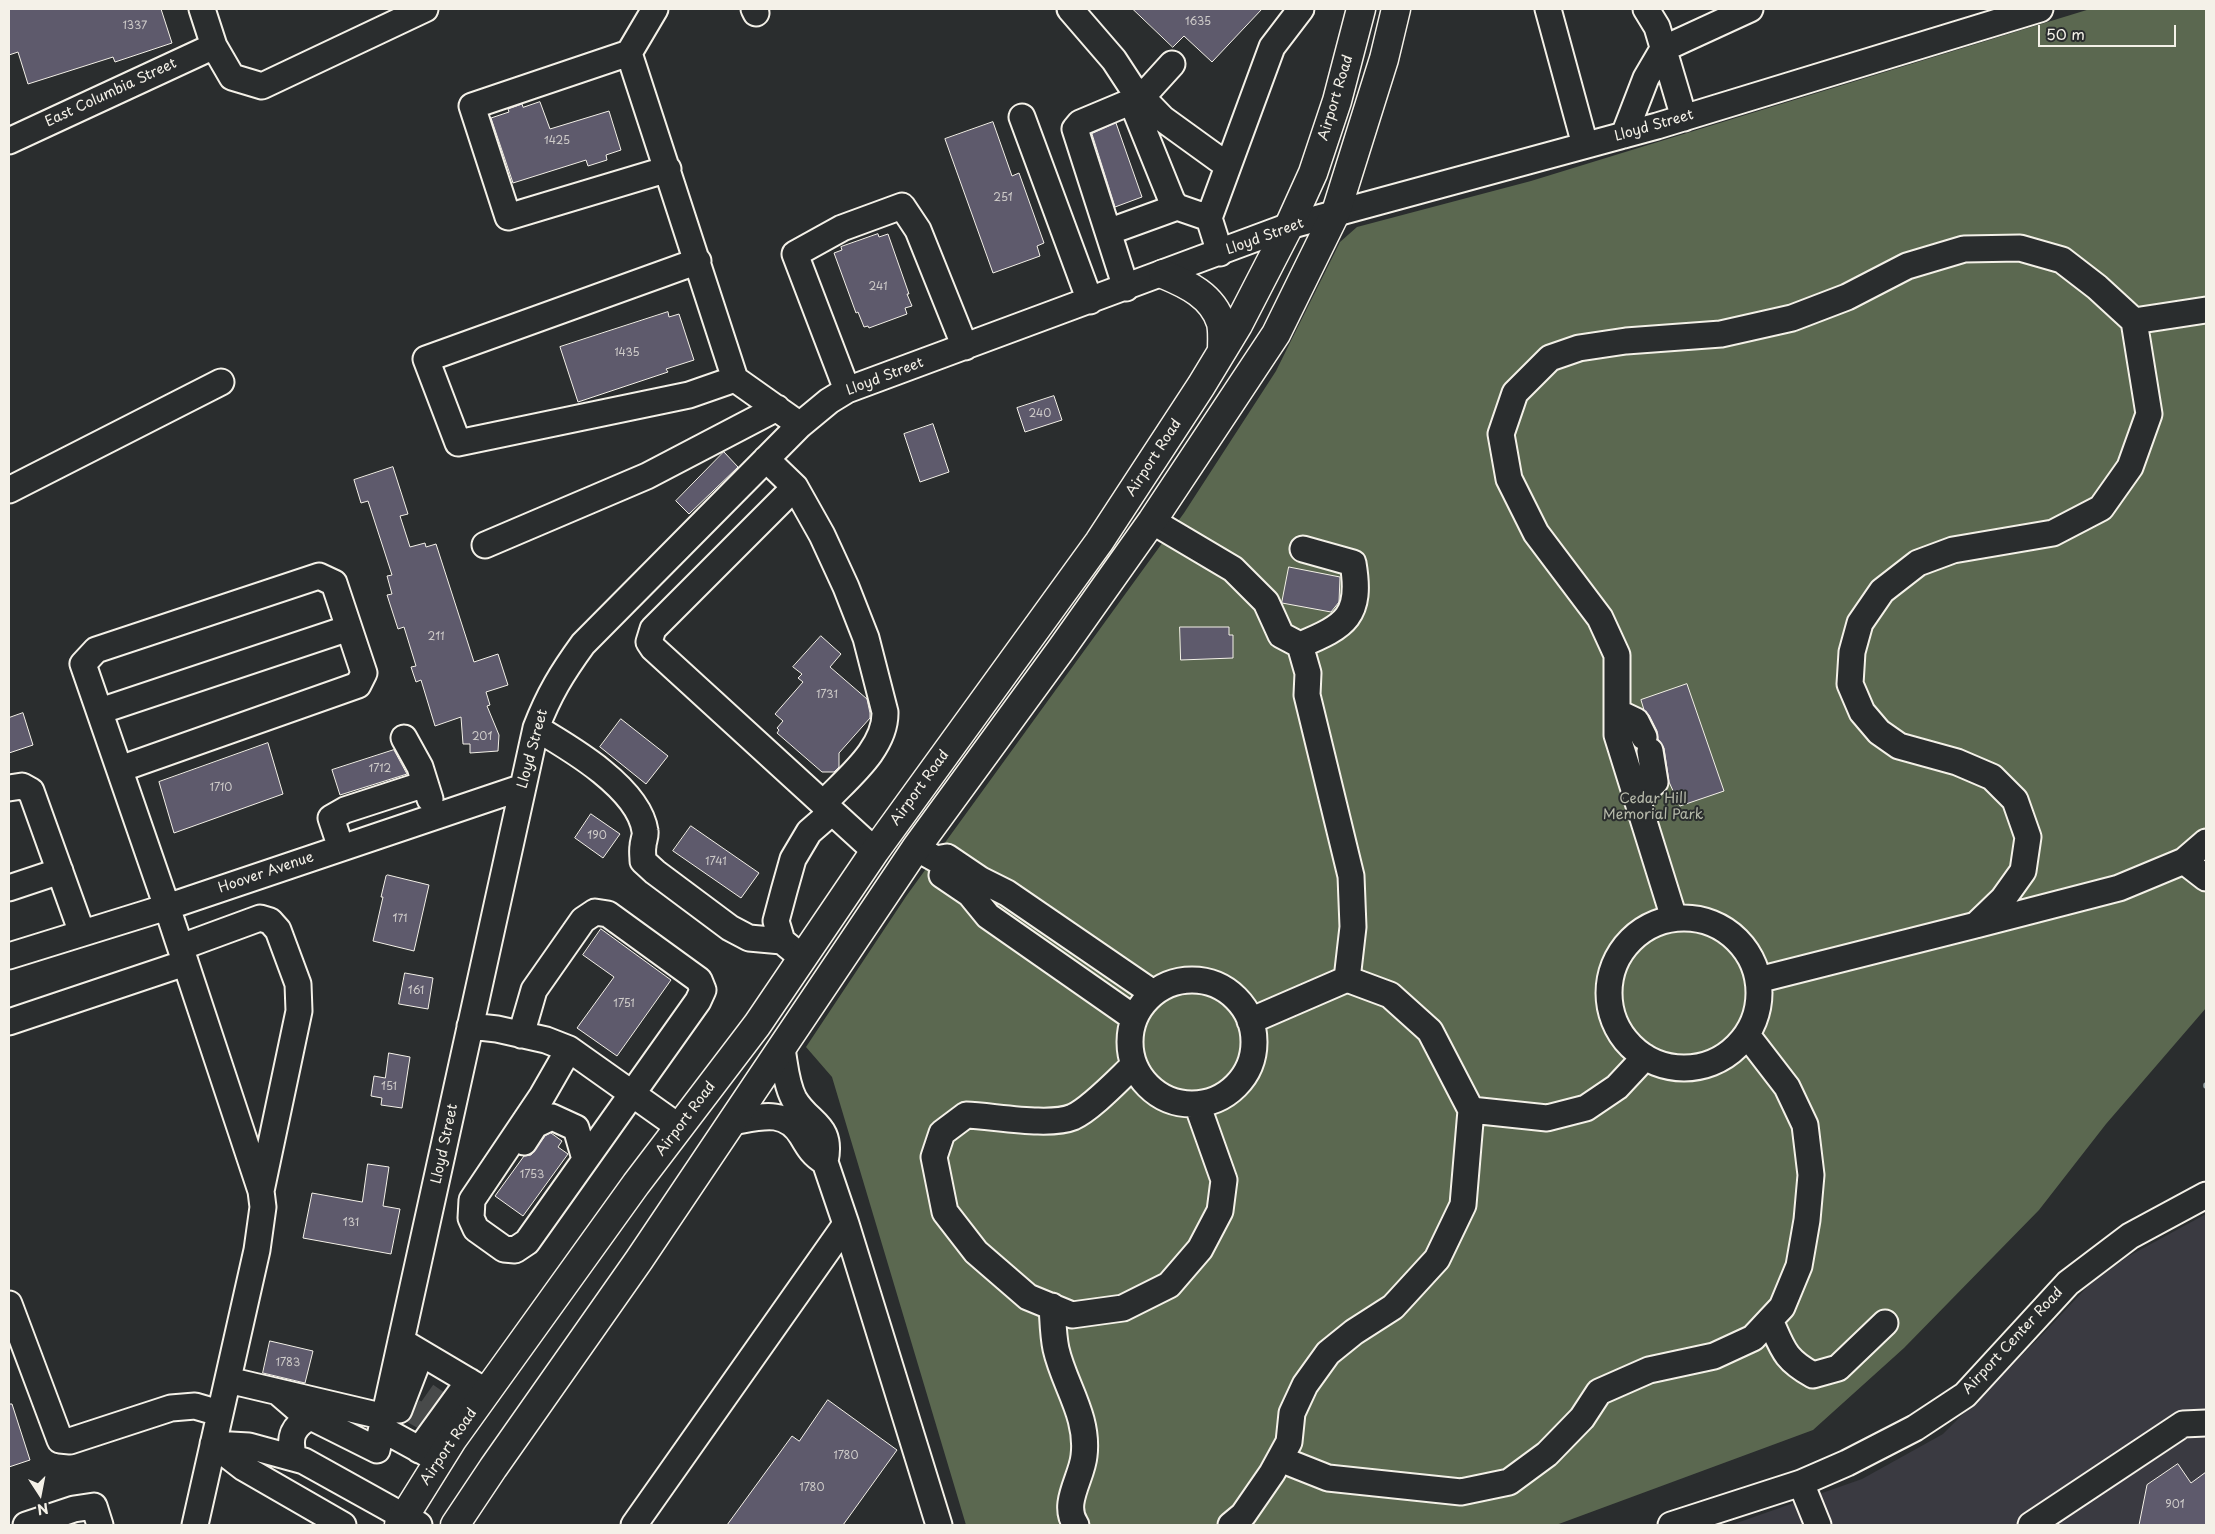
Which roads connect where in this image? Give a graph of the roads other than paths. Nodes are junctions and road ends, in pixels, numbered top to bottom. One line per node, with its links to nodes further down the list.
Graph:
1 (202, 9): 12 (street)
2 (425, 9): 12 (street)
3 (655, 9): 14 (street)
4 (1070, 9): 16 (street)
5 (1301, 9): 22 (street)
6 (1361, 9): 27 (main road, Airport Road)
7 (1396, 9): 25 (main road)
8 (1548, 9): 21 (street)
9 (1646, 9): 13 (street)
10 (1750, 9): 13 (street)
11 (2040, 9): 18 (street, Lloyd Street)
12 (214, 46): 20 (street, East Columbia Street)
13 (1663, 49): 18 (street); 19 (street)
14 (629, 53): 23 (street); 23 (street)
15 (1172, 64): 16 (street)
16 (1137, 100): 22 (street); 24 (street); 28 (street)
17 (1022, 117): 33 (street)
18 (1684, 118): 19 (street, Lloyd Street)
19 (1624, 135): 21 (street, Lloyd Street)
20 (9, 141)
21 (1585, 146): 25 (street, Lloyd Street)
22 (1228, 166): 26 (street)
23 (668, 169): 30 (street)
24 (1176, 207): 26 (street); 28 (street)
25 (1336, 212): 27 (street, Lloyd Street); 46 (main road)
26 (1209, 218): 29 (street)
27 (1289, 226): 29 (street, Lloyd Street); 37 (main road, Airport Road)
28 (1108, 232): 32 (street)
29 (1220, 253): 31 (street, Lloyd Street)
30 (698, 260): 38 (street); 38 (street)
31 (1163, 274): 32 (street, Lloyd Street); 37 (main road)
32 (1126, 288): 33 (street, Lloyd Street)
33 (1090, 301): 36 (street, Lloyd Street)
34 (2206, 310): 35 (street)
35 (2134, 321): 52 (street); 73 (street)
36 (965, 347): 40 (street, Lloyd Street); 40 (street)
37 (1222, 351): 64 (main road, Airport Road)
38 (735, 379): 41 (street)
39 (221, 382): 45 (street)
40 (847, 390): 42 (street, Lloyd Street)
41 (777, 408): 42 (street); 47 (street)
42 (800, 425): 43 (street, Lloyd Street)
43 (766, 459): 44 (street); 53 (street, Lloyd Street)
44 (795, 488): 60 (street); 60 (street)
45 (9, 490)
46 (1152, 521): 50 (street); 65 (main road)
47 (485, 545)
48 (1303, 549): 50 (street)
49 (348, 628): 51 (street); 51 (street); 55 (street)
50 (1300, 645): 78 (street)
51 (100, 710): 55 (street)
52 (1617, 712): 59 (street); 59 (street)
53 (536, 728): 57 (street, Lloyd Street); 75 (street)
54 (404, 738): 56 (street)
55 (120, 769): 71 (street)
56 (425, 784): 61 (street); 63 (street)
57 (523, 787): 61 (street, Hoover Avenue); 84 (street, Lloyd Street)
58 (9, 788): 67 (street)
59 (1637, 798): 72 (street)
60 (827, 808): 64 (street); 75 (street)
61 (436, 816): 63 (street, Hoover Avenue)
62 (2206, 842): 66 (street)
63 (341, 848): 71 (street, Hoover Avenue)
64 (875, 851): 75 (main road, Airport Road)
65 (926, 854): 70 (street); 88 (main road)
66 (2184, 861): 68 (street); 73 (street)
67 (60, 871): 69 (street); 74 (street)
68 (2206, 878)
69 (13, 881)
70 (975, 887): 80 (street); 81 (street)
71 (167, 906): 74 (street, Hoover Avenue); 76 (street)
72 (1674, 918): 79 (street); 89 (street)
73 (1976, 925): 79 (street)
74 (82, 933): 77 (street, Hoover Avenue)
75 (792, 949): 96 (main road, Airport Road)
76 (183, 955): 83 (street); 100 (street); 100 (street)
77 (9, 956)
78 (1347, 979): 82 (street); 94 (street)
79 (1758, 980): 86 (street)
80 (1153, 993): 81 (street); 82 (street)
81 (1134, 1018): 90 (street)
82 (1250, 1021): 93 (street)
83 (9, 1022)
84 (470, 1026): 85 (street); 108 (street, Lloyd Street)
85 (522, 1035): 87 (street); 91 (street)
86 (1747, 1035): 89 (street); 106 (street)
87 (569, 1049): 91 (street); 92 (street)
88 (782, 1049): 95 (main road); 99 (street)
89 (1645, 1057): 94 (street)
90 (1134, 1065): 93 (street); 105 (street)
91 (632, 1094): 96 (street); 97 (street)
92 (542, 1096): 97 (street); 102 (street)
93 (1197, 1104): 105 (street)
94 (1472, 1110): 119 (street)
95 (732, 1122): 99 (street); 127 (main road)
96 (680, 1127): 110 (main road, Airport Road)
97 (602, 1136): 98 (street)
98 (585, 1159): 102 (street); 102 (street)
99 (825, 1162): 103 (street)
100 (260, 1191): 109 (street)
101 (2206, 1195): 120 (street, Airport Center Road)
102 (471, 1218)
103 (846, 1224): 128 (street); 129 (street)
104 (9, 1304): 112 (street)
105 (1052, 1306): 130 (street)
106 (1770, 1320): 107 (street); 119 (street)
107 (1885, 1323)
108 (411, 1347): 110 (street); 113 (street, Lloyd Street); 113 (street)
109 (228, 1380): 111 (street); 112 (street)
110 (478, 1386): 113 (street); 117 (main road, Airport Road)
111 (279, 1393): 113 (street); 114 (street)
112 (219, 1413): 116 (street)
113 (412, 1416): 114 (street); 117 (street); 117 (street)
114 (311, 1417): 118 (street)
115 (2206, 1423): 121 (street)
116 (213, 1444): 118 (street); 125 (street); 126 (street)
117 (429, 1455): 122 (main road, Airport Road)
118 (294, 1458): 122 (street)
119 (1280, 1459): 131 (street)
120 (1801, 1483): 132 (street, Airport Center Road); 133 (street)
121 (2047, 1521)
122 (407, 1523)
123 (26, 1525): 124 (street)
124 (100, 1525)
125 (194, 1525)
126 (343, 1525)
127 (455, 1525)
128 (634, 1525)
129 (939, 1525)
130 (1076, 1525)
131 (1231, 1525)
132 (1671, 1525)
133 (1818, 1525)

